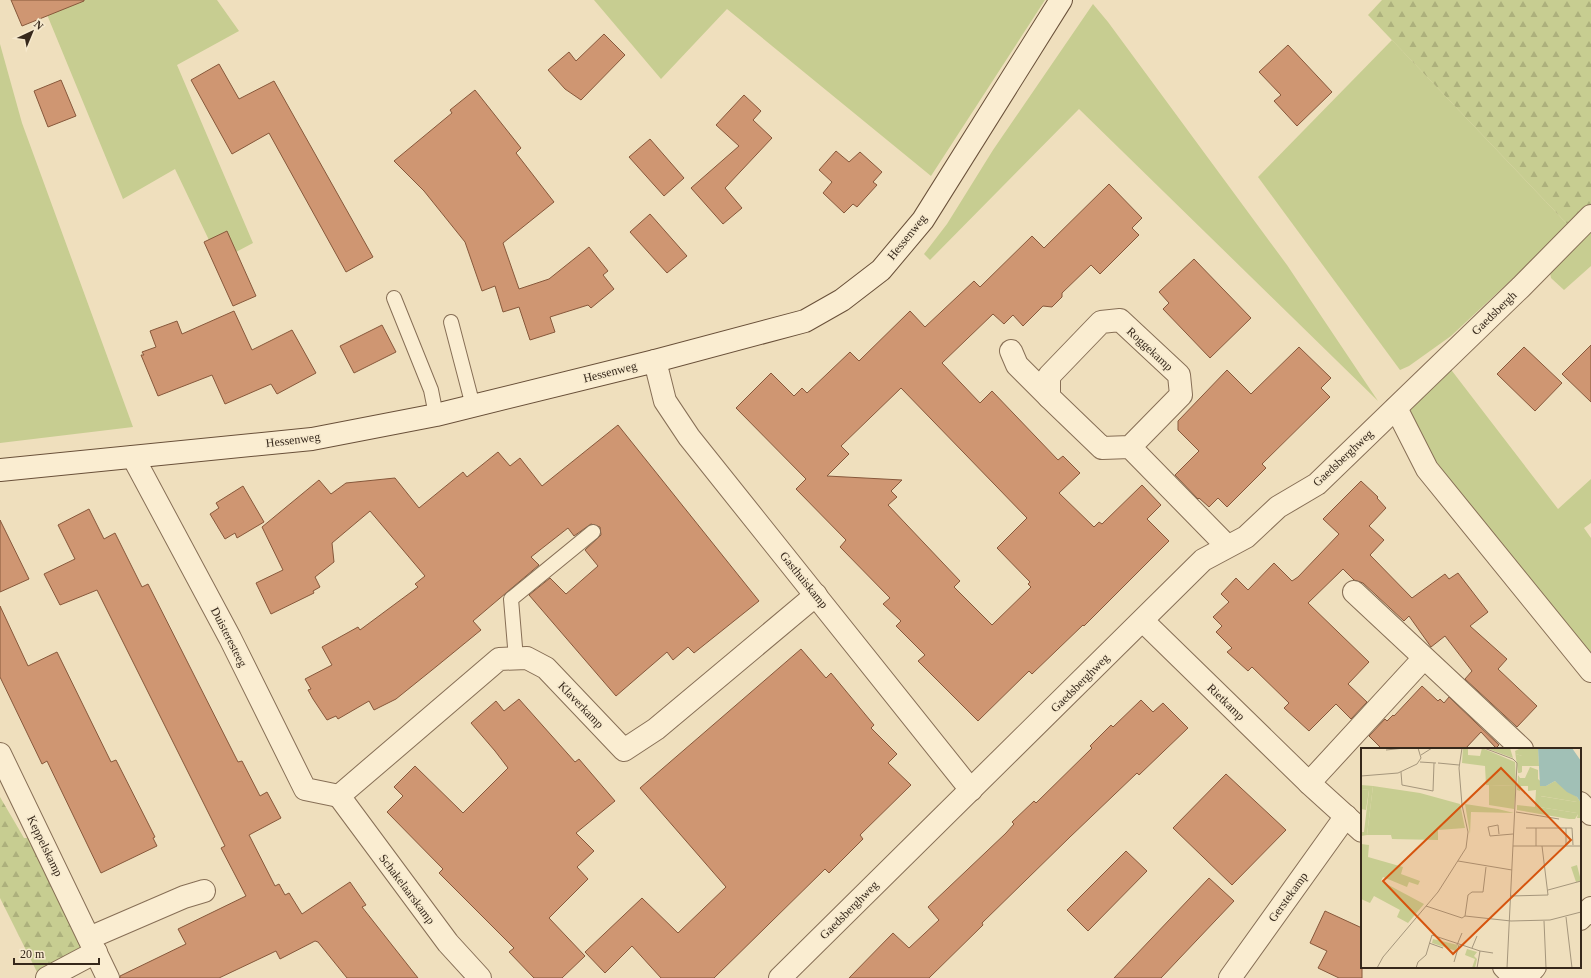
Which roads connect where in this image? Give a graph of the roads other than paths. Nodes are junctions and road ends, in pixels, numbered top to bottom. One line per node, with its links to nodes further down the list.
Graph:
1 (1061, 0): 6 (street, Hessenweg)
2 (1591, 216): 9 (street, Gaedsbergh)
3 (394, 298): 10 (lane)
4 (451, 322): 8 (lane)
5 (1011, 351): 7 (street)
6 (655, 361): 8 (street, Hessenweg); 17 (street, Gasthuiskamp)
7 (1050, 397): 11 (street); 11 (street, Roggekamp)
8 (473, 406): 10 (street, Hessenweg)
9 (1396, 408): 15 (street, Gaedsberghweg); 21 (street)
10 (436, 415): 12 (street, Hessenweg)
11 (1130, 447): 15 (street)
12 (133, 457): 13 (street, Hessenweg); 26 (street, Duisteresteeg)
13 (0, 470)
14 (593, 532): 20 (lane)
15 (1227, 546): 18 (street, Gaedsberghweg)
16 (1354, 592): 19 (street)
17 (816, 595): 20 (street, Klaverkamp); 25 (street, Gasthuiskamp)
18 (1143, 621): 24 (street, Rietkamp); 25 (street, Gaedsberghweg)
19 (1424, 658): 22 (street); 24 (street)
20 (516, 659): 26 (street, Klaverkamp)
21 (1591, 671)
22 (1521, 748)
23 (0, 754): 34 (street, Keppelskamp)
24 (1309, 783): 29 (street, Rietkamp)
25 (971, 790): 37 (street, Gaedsberghweg)
26 (339, 796): 40 (street, Schakelaarskamp)
27 (1581, 804): 28 (street)
28 (1591, 814)
29 (1346, 816): 30 (street, Rietkamp); 41 (street, Gerstekamp)
30 (1361, 830)
31 (204, 892): 34 (street)
32 (1591, 908): 33 (street)
33 (1581, 918)
34 (93, 945): 38 (street); 39 (street, Keppelskamp)
35 (1505, 968): 42 (street)
36 (1534, 968): 43 (street)
37 (791, 974)
38 (46, 978)
39 (108, 978)
40 (480, 978)
41 (1230, 978)
42 (1516, 978)
43 (1525, 978)

